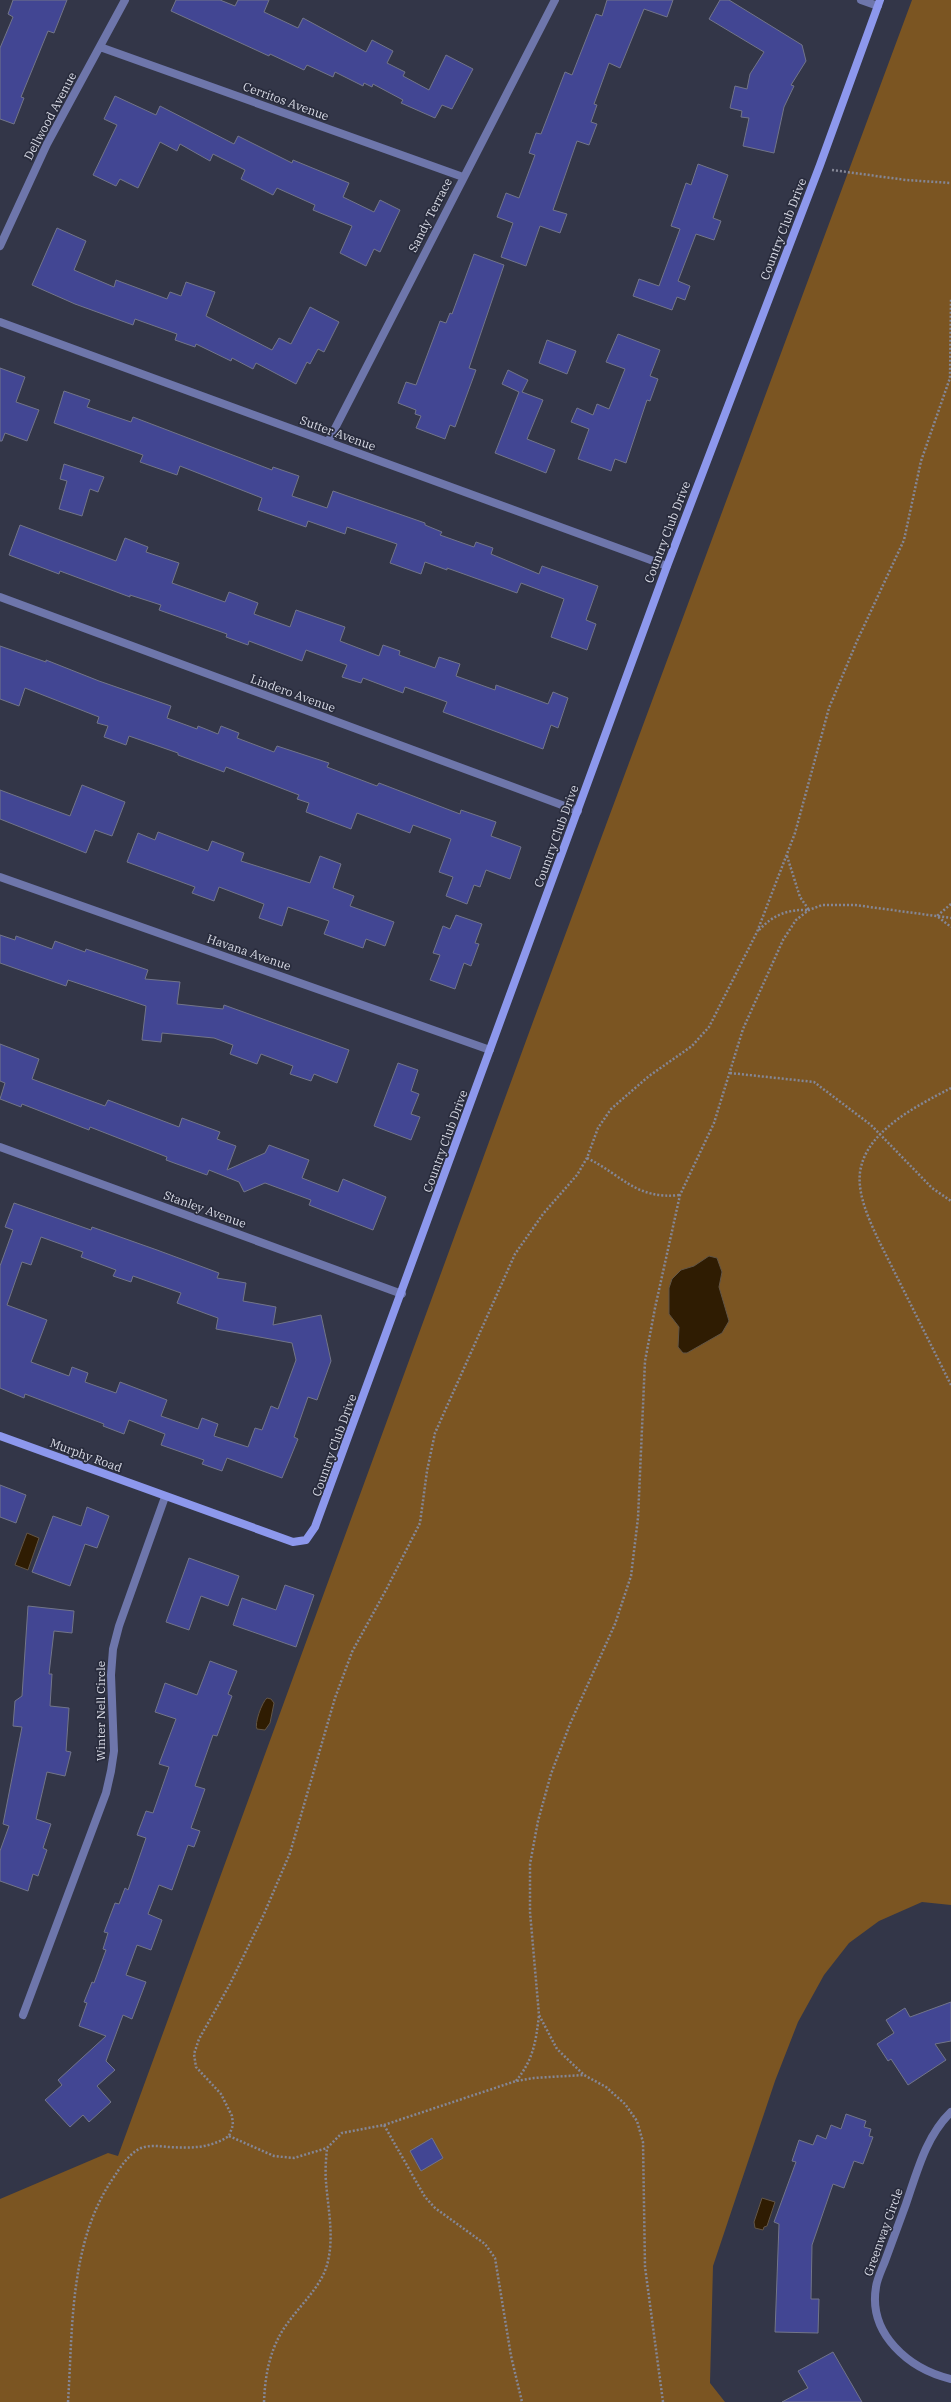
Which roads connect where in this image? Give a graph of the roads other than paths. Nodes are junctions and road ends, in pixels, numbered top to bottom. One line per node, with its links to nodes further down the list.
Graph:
1 (125, 0): 5 (street, Dellwood Avenue)
2 (555, 0): 6 (street, Sandy Terrace)
3 (861, 0): 4 (street)
4 (879, 3): 10 (street, Country Club Drive)
5 (100, 47): 6 (street, Cerritos Avenue); 7 (street, Dellwood Avenue)
6 (464, 177): 9 (street, Sandy Terrace)
7 (0, 246)
8 (0, 322): 9 (street, Sutter Avenue)
9 (328, 442): 10 (street, Sutter Avenue)
10 (667, 566): 12 (street, Country Club Drive)
11 (0, 597): 12 (street, Lindero Avenue)
12 (578, 810): 14 (street, Country Club Drive)
13 (0, 877): 14 (street, Havana Avenue)
14 (490, 1050): 16 (street, Country Club Drive)
15 (0, 1147): 16 (street, Stanley Avenue)
16 (402, 1294): 18 (street, Country Club Drive)
17 (0, 1436): 18 (street, Murphy Road)
18 (165, 1496): 19 (street, Winter Nell Circle)
19 (23, 2015)
20 (951, 2112): 21 (street, Greenway Circle)
21 (951, 2379)

